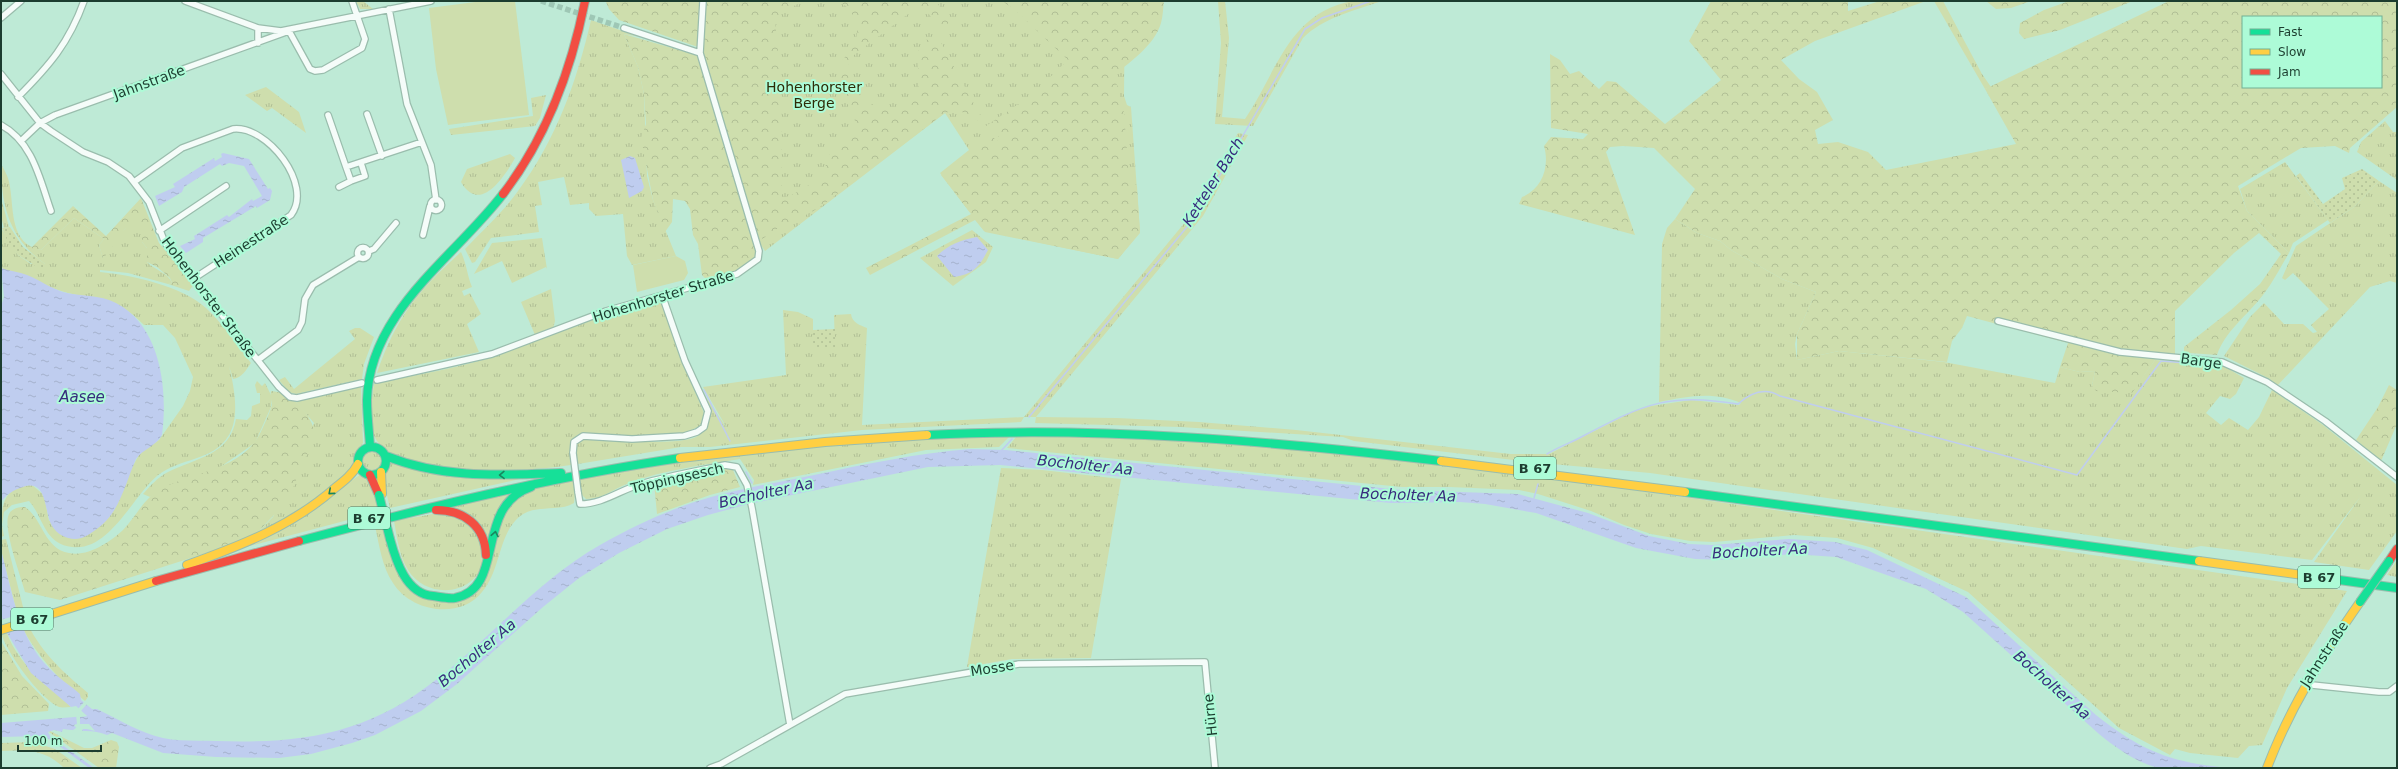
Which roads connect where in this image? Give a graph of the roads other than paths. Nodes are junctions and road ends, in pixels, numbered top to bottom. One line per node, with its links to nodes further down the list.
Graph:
1 (21, 1): 10 (street)
2 (84, 1): 17 (street)
3 (185, 1): 11 (street, Jahnstraße)
4 (352, 1): 9 (street)
5 (431, 1): 8 (street, Jahnstraße)
6 (585, 1): 45 (main road)
7 (703, 1): 15 (street, Hohenhorster Straße)
8 (389, 9): 9 (street, Jahnstraße); 23 (street)
9 (357, 15): 13 (street, Jahnstraße); 13 (street)
10 (1, 18)
11 (258, 28): 13 (street, Jahnstraße); 14 (street)
12 (624, 28): 15 (street)
13 (289, 31): 14 (street, Jahnstraße)
14 (258, 43): 20 (street, Jahnstraße)
15 (700, 53): 40 (street, Hohenhorster Straße)
16 (1, 74): 17 (street, Hohenhorster Straße)
17 (18, 97): 20 (street, Hohenhorster Straße)
18 (367, 114): 24 (street)
19 (328, 115): 26 (street)
20 (40, 123): 22 (street, Jahnstraße); 28 (street, Hohenhorster Straße)
21 (1, 125): 22 (street)
22 (21, 141): 33 (street)
23 (422, 142): 24 (street); 31 (street)
24 (382, 156): 25 (street)
25 (361, 163): 26 (street); 27 (street)
26 (346, 167): 27 (street)
27 (351, 181): 30 (street)
28 (134, 182): 35 (street, Hohenhorster Straße); 39 (street, Heinestraße)
29 (226, 186): 35 (street)
30 (339, 187)
31 (436, 200): 32 (street); 32 (street)
32 (430, 206): 36 (street)
33 (51, 211)
34 (396, 223): 37 (street)
35 (159, 231): 39 (street, Hohenhorster Straße)
36 (423, 235)
37 (369, 251): 38 (street); 38 (street)
38 (359, 257): 42 (street)
39 (193, 279): 42 (street, Hohenhorster Straße)
40 (662, 295): 43 (street, Hohenhorster Straße); 66 (street, Töppingsesch, bridge)
41 (1998, 321): 52 (street, Barge)
42 (258, 360): 44 (street, Hohenhorster Straße)
43 (377, 380)
44 (362, 383)
45 (370, 446): 46 (main road); 47 (main road)
46 (386, 456): 48 (main road); 49 (main road, B 67, one-way to 46)
47 (358, 464): 51 (main road); 57 (main road, B 67, one-way to 57)
48 (381, 472): 51 (main road); 53 (main road, B 67)
49 (568, 473): 57 (main road, B 67); 58 (main road, B 67)
50 (587, 473): 54 (main road, B 67); 55 (main road, B 67, one-way to 50); 59 (main road, B 67)
51 (370, 475): 53 (main road, B 67)
52 (2397, 477)
53 (381, 495): 55 (main road, B 67, bridge)
54 (394, 517): 55 (main road, B 67); 60 (main road, B 67)
55 (392, 539)
56 (2397, 549): 64 (main road, Jahnstraße, bridge)
57 (172, 570): 60 (main road, B 67)
58 (2397, 583)
59 (2397, 588)
60 (62, 606): 61 (main road, B 67); 62 (main road, B 67)
61 (1, 625)
62 (1, 630)
63 (1205, 662): 66 (street, Mosse); 69 (street, Hürne)
64 (2305, 682): 65 (street); 67 (main road, Jahnstraße)
65 (2397, 686)
66 (790, 725): 68 (street)
67 (2267, 767)
68 (710, 768)
69 (1215, 768)

